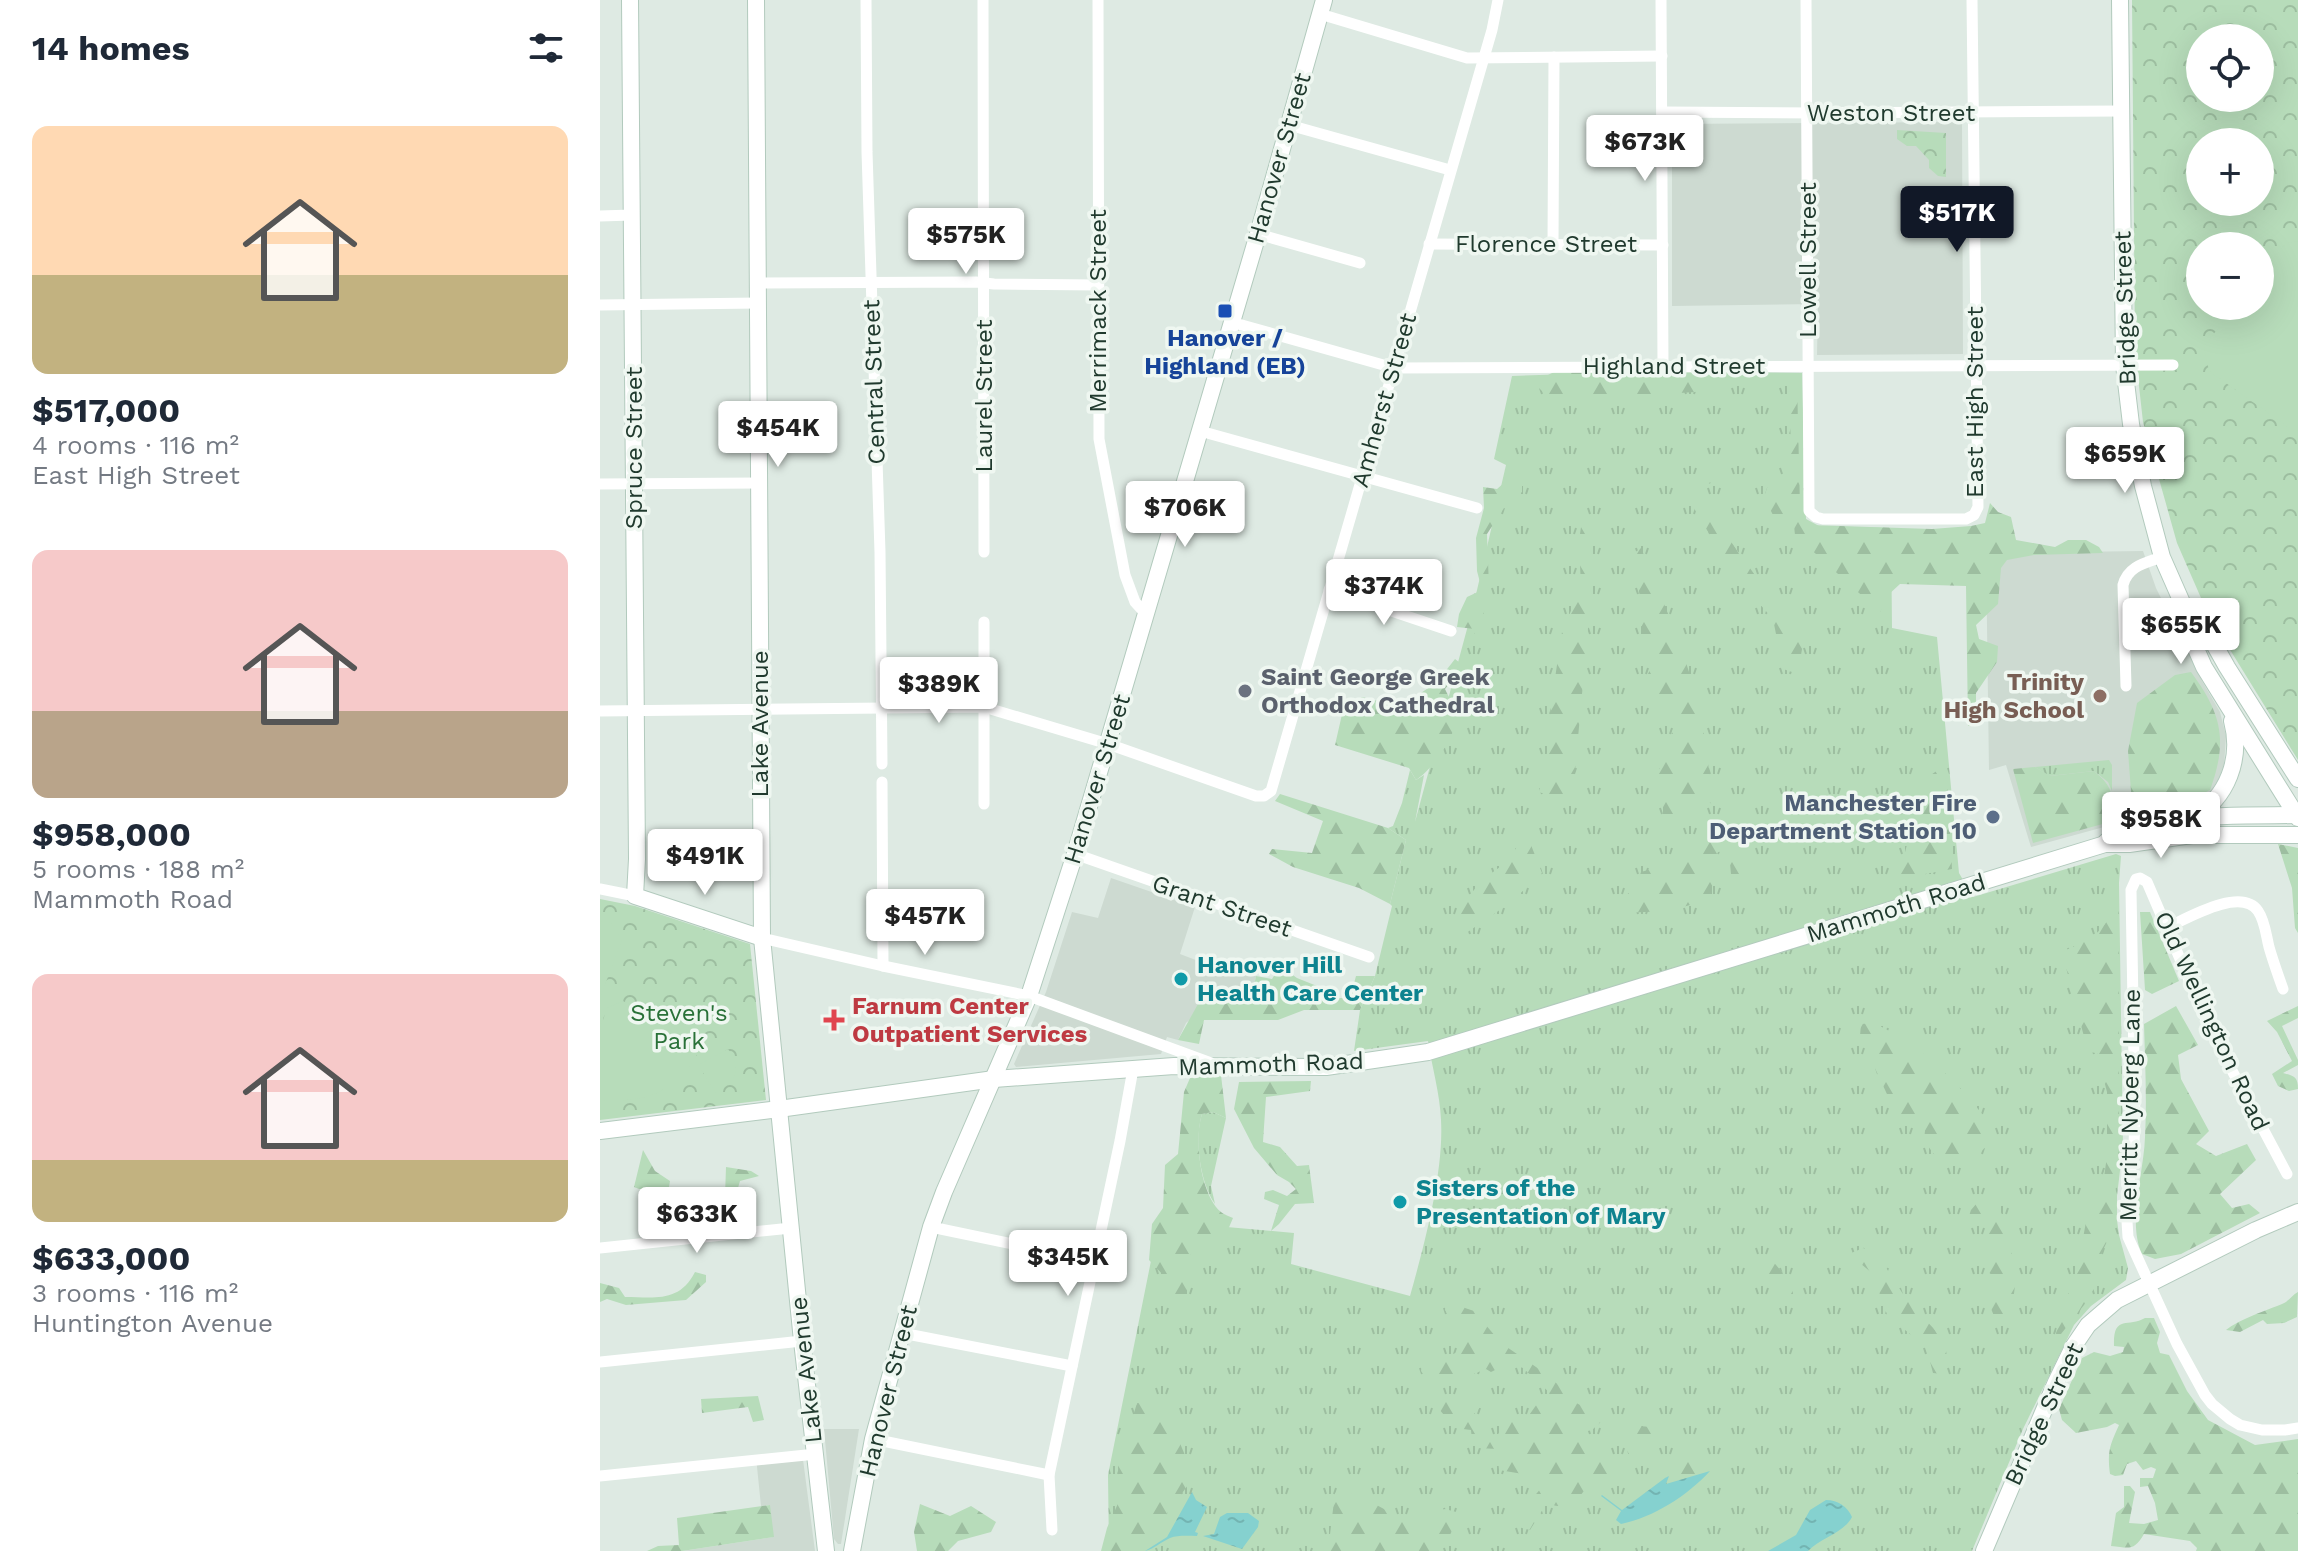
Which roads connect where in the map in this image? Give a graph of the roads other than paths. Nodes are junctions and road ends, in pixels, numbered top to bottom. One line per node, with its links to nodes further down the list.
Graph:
1 (630, 0): 21 (street, Spruce Street)
2 (756, 0): 29 (street, Lake Avenue)
3 (866, 0): 28 (street, Central Street)
4 (983, 0): 30 (street, Laurel Street)
5 (1098, 0): 31 (street, Merrimack Street)
6 (1498, 0): 14 (street, Amherst Street)
7 (1661, 0): 12 (street)
8 (1806, 0): 18 (street, Lowell Street)
9 (1972, 0): 17 (street, East High Street)
10 (2120, 0): 15 (street, Bridge Street)
11 (1322, 7): 14 (street); 19 (street, Hanover Street)
12 (1662, 56): 13 (street); 16 (street)
13 (1554, 57): 14 (street); 25 (street)
14 (1483, 59): 20 (street, Amherst Street)
15 (2121, 111): 17 (street, Weston Street); 39 (street, Bridge Street)
16 (1662, 112): 18 (street, Weston Street); 26 (street)
17 (1973, 112): 18 (street, Weston Street); 38 (street, East High Street)
18 (1806, 113): 37 (street, Lowell Street)
19 (1289, 125): 20 (street); 23 (street, Hanover Street)
20 (1450, 170): 24 (street, Amherst Street)
21 (632, 215): 22 (street); 34 (street, Spruce Street)
22 (600, 216)
23 (1258, 234): 27 (street); 35 (street, Hanover Street)
24 (1429, 244): 25 (street, Florence Street); 41 (street, Amherst Street)
25 (1553, 244): 26 (street, Florence Street)
26 (1663, 245): 36 (street)
27 (1360, 263)
28 (871, 282): 29 (street); 30 (street); 59 (street, Central Street)
29 (758, 283): 32 (street, Lake Avenue)
30 (984, 283): 31 (street); 49 (street, Laurel Street)
31 (1098, 285): 53 (street, Merrimack Street)
32 (758, 303): 34 (street); 45 (street, Lake Avenue)
33 (600, 305): 34 (street)
34 (633, 305): 44 (street, Spruce Street)
35 (1231, 322): 41 (street, Highland Street); 42 (street, Hanover Street)
36 (1663, 365): 37 (street, Highland Street); 41 (street, Highland Street)
37 (1808, 365): 38 (street, Highland Street); 48 (street, Lowell Street)
38 (1975, 365): 39 (street, Highland Street); 48 (street, East High Street)
39 (2124, 365): 40 (street, Highland Street); 50 (street, Bridge Street)
40 (2173, 365)
41 (1394, 368): 43 (street, Amherst Street)
42 (1200, 431): 43 (street); 53 (street, Hanover Street)
43 (1362, 477): 47 (street); 51 (street, Amherst Street)
44 (634, 483): 45 (street); 46 (street); 61 (street, Spruce Street)
45 (758, 483): 60 (street, Lake Avenue)
46 (600, 484)
47 (1477, 508)
48 (1974, 515)
49 (984, 552)
50 (2162, 557): 52 (street, Bridge Street); 56 (street)
51 (1329, 590): 55 (street); 63 (street, Amherst Street)
52 (2184, 607): 58 (street, Bridge Street); 65 (street, Bridge Street)
53 (1145, 613): 63 (street, Hanover Street)
54 (984, 622): 57 (street)
55 (1451, 631)
56 (2126, 686)
57 (984, 707): 59 (street); 63 (street); 67 (street)
58 (2228, 707): 68 (street, Bridge Street); 69 (street)
59 (880, 708): 60 (street); 64 (street, Central Street)
60 (761, 709): 61 (street); 77 (street, Lake Avenue)
61 (636, 710): 62 (street); 75 (street, Spruce Street)
62 (600, 711)
63 (1108, 744): 72 (street, Hanover Street)
64 (882, 764)
65 (2298, 779)
66 (882, 782): 79 (street)
67 (984, 804)
68 (2297, 816): 69 (street, Mammoth Road)
69 (2192, 817): 71 (street, Mammoth Road)
70 (2298, 835): 71 (street, Mammoth Road)
71 (2105, 844): 82 (street, Mammoth Road)
72 (1075, 854): 78 (street, Grant Street); 81 (street, Hanover Street)
73 (2132, 883): 76 (street, Old Wellington Road); 95 (street, Merritt Nyberg Lane)
74 (600, 889): 75 (street)
75 (635, 896): 77 (street)
76 (2166, 928): 80 (street); 87 (street, Old Wellington Road)
77 (762, 938): 79 (street); 85 (street, Lake Avenue)
78 (1369, 957)
79 (883, 966): 81 (street)
80 (2283, 989)
81 (1029, 996): 82 (street); 84 (street, Hanover Street)
82 (1219, 1066): 83 (street, Mammoth Road)
83 (1133, 1069): 84 (street, Mammoth Road); 94 (street)
84 (994, 1079): 85 (street, Mammoth Road); 90 (street, Hanover Street)
85 (779, 1109): 86 (street, Mammoth Road); 91 (street, Lake Avenue)
86 (600, 1131)
87 (2287, 1174)
88 (2298, 1204): 92 (street, Bridge Street)
89 (2298, 1212): 92 (street, Bridge Street)
90 (931, 1227): 94 (street); 96 (street, Hanover Street)
91 (791, 1228): 93 (street); 97 (street, Lake Avenue)
92 (2256, 1230): 95 (street, Bridge Street)
93 (600, 1248)
94 (1094, 1261): 99 (street)
95 (2148, 1285): 100 (street, Merritt Nyberg Lane); 108 (street, Bridge Street)
96 (902, 1333): 99 (street); 101 (street, Hanover Street)
97 (802, 1341): 98 (street); 102 (street, Lake Avenue)
98 (600, 1362)
99 (1072, 1366): 103 (street)
100 (2298, 1428)
101 (873, 1439): 103 (street); 107 (street, Hanover Street)
102 (816, 1454): 104 (street); 106 (street, Lake Avenue)
103 (1049, 1475): 105 (street)
104 (600, 1476)
105 (1052, 1530)
106 (828, 1548)
107 (852, 1551)
108 (1984, 1551)

